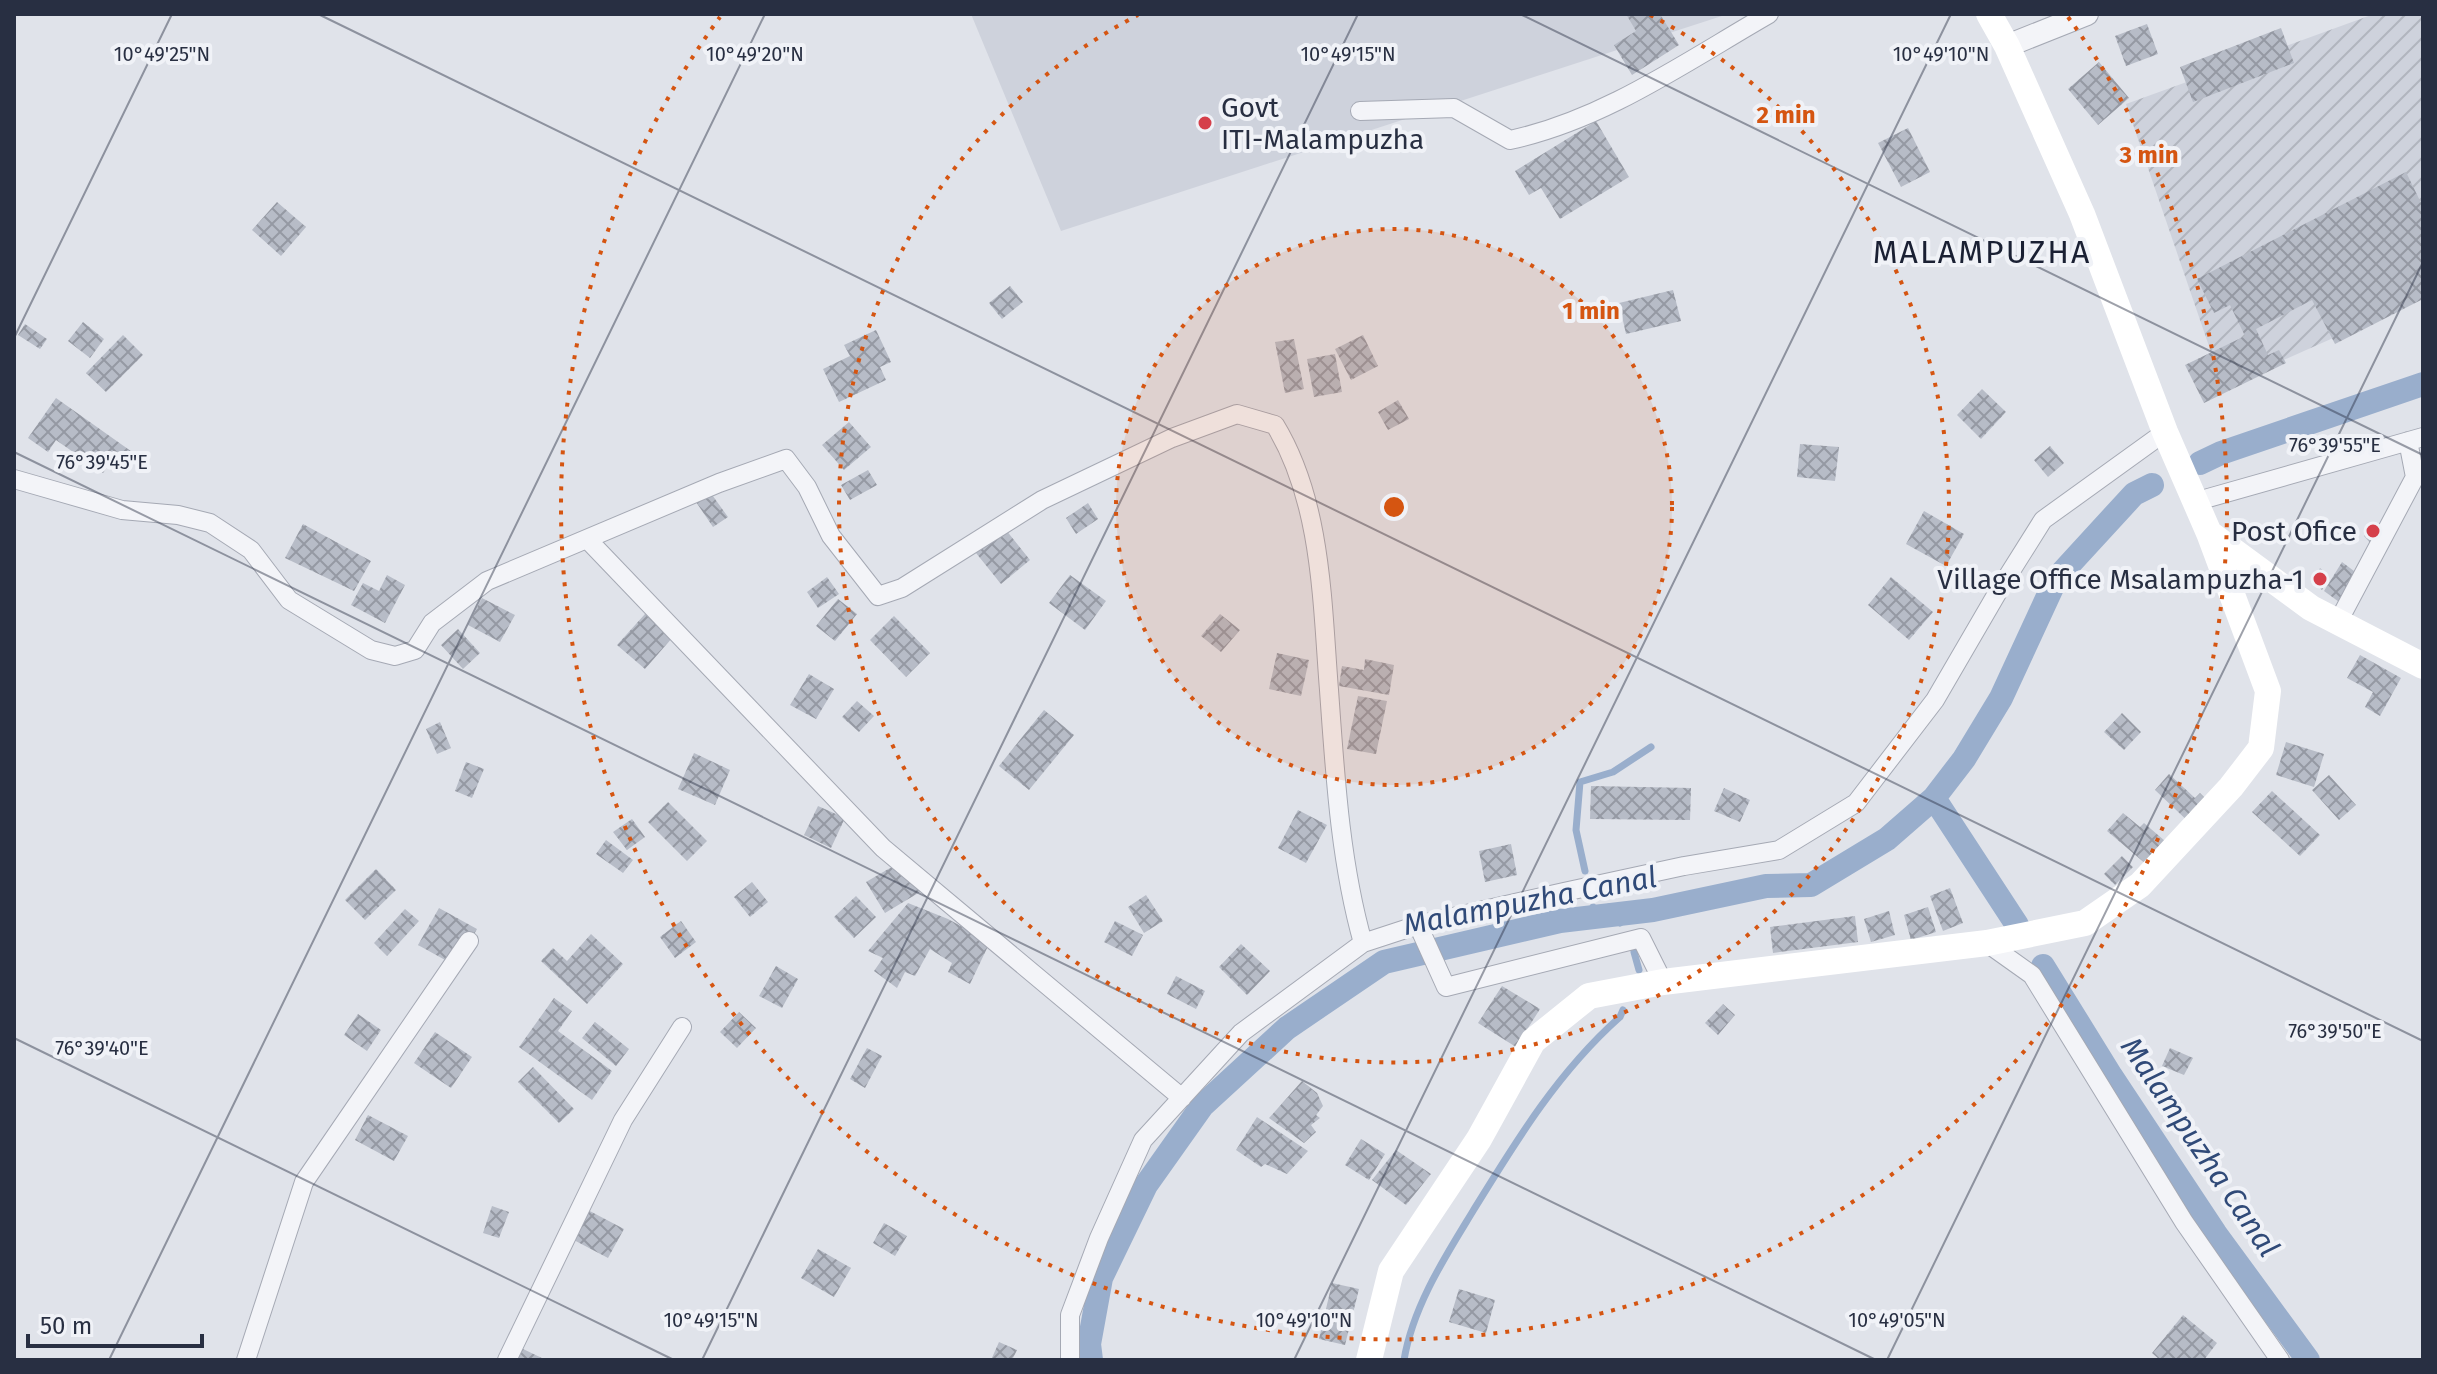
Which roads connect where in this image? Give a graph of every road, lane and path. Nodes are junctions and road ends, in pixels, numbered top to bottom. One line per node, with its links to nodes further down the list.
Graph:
1 (1769, 14): 5 (street)
2 (1989, 14): 4 (main road)
3 (2087, 14): 4 (street)
4 (2007, 46): 6 (main road)
5 (1360, 111)
6 (2165, 432): 9 (main road); 14 (street)
7 (2415, 439): 9 (street); 12 (street)
8 (14, 479): 11 (street)
9 (2194, 502): 10 (main road)
10 (2209, 533): 12 (main road); 17 (main road)
11 (588, 540): 16 (street); 20 (street)
12 (2338, 622): 13 (main road)
13 (2423, 666)
14 (1418, 925): 16 (street); 18 (street)
15 (469, 941): 21 (street)
16 (1363, 943): 20 (street)
17 (1987, 943): 18 (main road); 25 (street)
18 (1663, 982): 24 (main road)
19 (682, 1027): 22 (street)
20 (1182, 1098): 23 (street)
21 (246, 1360)
22 (507, 1360)
23 (1070, 1360)
24 (1369, 1360)
25 (2280, 1360)

